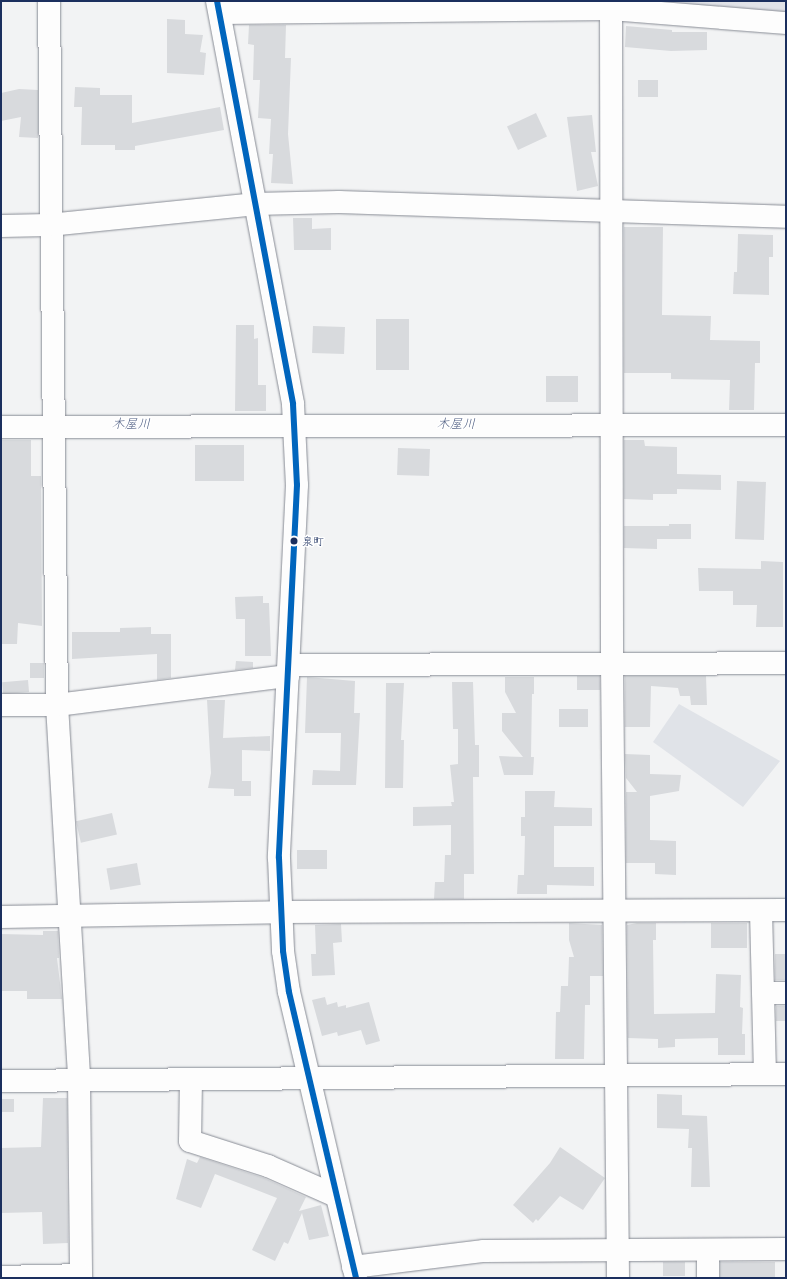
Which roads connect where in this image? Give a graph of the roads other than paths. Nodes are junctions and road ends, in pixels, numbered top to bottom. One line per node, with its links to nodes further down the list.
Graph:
1 (49, 1): 8 (street)
2 (611, 5): 3 (street); 4 (street); 6 (street)
3 (218, 7): 5 (street)
4 (786, 23)
5 (254, 204): 6 (street); 8 (street); 10 (street)
6 (609, 210): 7 (street); 12 (street)
7 (786, 217)
8 (49, 225): 9 (street); 14 (street)
9 (1, 226)
10 (294, 425): 12 (street); 14 (street); 17 (street)
11 (786, 425): 12 (street)
12 (611, 426): 16 (street)
13 (1, 427): 14 (street)
14 (52, 427): 19 (street)
15 (786, 663): 16 (street)
16 (612, 664): 17 (street); 23 (street)
17 (289, 670): 19 (street); 22 (street)
18 (1, 705): 19 (street)
19 (57, 705): 25 (street)
20 (786, 910): 21 (street)
21 (761, 911): 23 (street); 26 (street)
22 (280, 912): 23 (street); 25 (street); 31 (street)
23 (614, 912): 30 (street)
24 (1, 917): 25 (street)
25 (70, 918): 33 (street)
26 (763, 993): 27 (street); 28 (street)
27 (786, 993)
28 (764, 1074): 29 (street); 30 (street)
29 (786, 1074)
30 (616, 1076): 31 (street); 38 (street)
31 (309, 1078): 32 (street); 35 (street)
32 (191, 1079): 33 (street); 35 (street)
33 (79, 1080): 34 (street); 40 (street)
34 (1, 1081)
35 (336, 1196): 39 (street)
36 (786, 1249): 37 (street)
37 (708, 1250): 38 (street); 43 (street)
38 (618, 1252): 39 (street); 42 (street)
39 (355, 1273)
40 (81, 1276): 41 (street)
41 (1, 1277)
42 (618, 1278)
43 (708, 1278)

